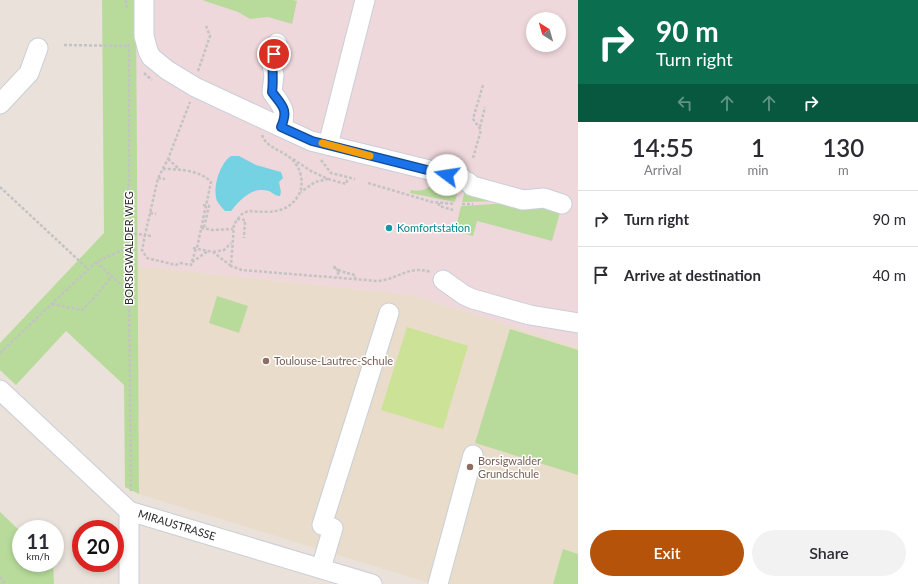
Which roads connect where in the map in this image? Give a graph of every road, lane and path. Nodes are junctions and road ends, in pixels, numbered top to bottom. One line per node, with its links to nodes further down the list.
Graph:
1 (126, 0): 4 (path)
2 (144, 0): 16 (street)
3 (365, 0): 18 (street)
4 (127, 15)
5 (206, 26): 11 (path)
6 (128, 38): 9 (path, BORSIGWALDER WEG)
7 (277, 43): 16 (street)
8 (64, 45): 9 (path)
9 (129, 46): 41 (path, BORSIGWALDER WEG)
10 (38, 48): 14 (street)
11 (200, 77)
12 (483, 85): 17 (path)
13 (191, 99): 21 (path)
14 (0, 104)
15 (485, 107): 17 (path)
16 (274, 124): 18 (street); 19 (path)
17 (480, 128): 20 (path)
18 (328, 145): 33 (street)
19 (290, 156): 27 (path); 30 (path)
20 (474, 158)
21 (168, 160): 22 (path); 23 (path)
22 (163, 169): 23 (path); 24 (path)
23 (179, 170): 39 (path)
24 (158, 178): 26 (path); 36 (path)
25 (348, 178): 27 (path)
26 (165, 179)
27 (328, 179): 30 (path)
28 (368, 183): 31 (path)
29 (0, 187): 53 (path)
30 (301, 192): 38 (path)
31 (439, 203): 32 (path); 35 (path)
32 (454, 204)
33 (562, 204)
34 (203, 205): 39 (path)
35 (453, 210)
36 (150, 213): 37 (path); 42 (path)
37 (156, 214)
38 (236, 219): 40 (path); 44 (path)
39 (201, 227): 40 (path); 47 (path)
40 (233, 229): 45 (path)
41 (129, 233): 42 (path); 46 (path, BORSIGWALDER WEG)
42 (145, 235): 43 (path); 51 (path)
43 (151, 236)
44 (244, 238)
45 (232, 243): 49 (path); 52 (path)
46 (128, 247): 50 (path); 58 (path, BORSIGWALDER WEG)
47 (195, 248): 48 (path); 51 (path)
48 (209, 251): 49 (path); 51 (path)
49 (213, 252): 52 (path)
50 (96, 262): 53 (path); 54 (path)
51 (192, 262)
52 (230, 266): 55 (path)
53 (88, 268): 59 (path)
54 (112, 276): 58 (path); 59 (path)
55 (337, 277): 56 (path); 56 (path, bridge)
56 (354, 279): 57 (path)
57 (443, 280): 61 (street)
58 (129, 291): 65 (path, BORSIGWALDER WEG)
59 (52, 304): 62 (path)
60 (389, 313): 66 (street)
61 (578, 324)
62 (0, 353)
63 (0, 390): 65 (street, MIRAUSTRASSE)
64 (473, 454): 71 (street)
65 (130, 503): 66 (street, MIRAUSTRASSE); 69 (street)
66 (321, 568): 70 (street, MIRAUSTRASSE)
67 (0, 577): 68 (path)
68 (5, 584)
69 (129, 584)
70 (372, 584)
71 (438, 584)

